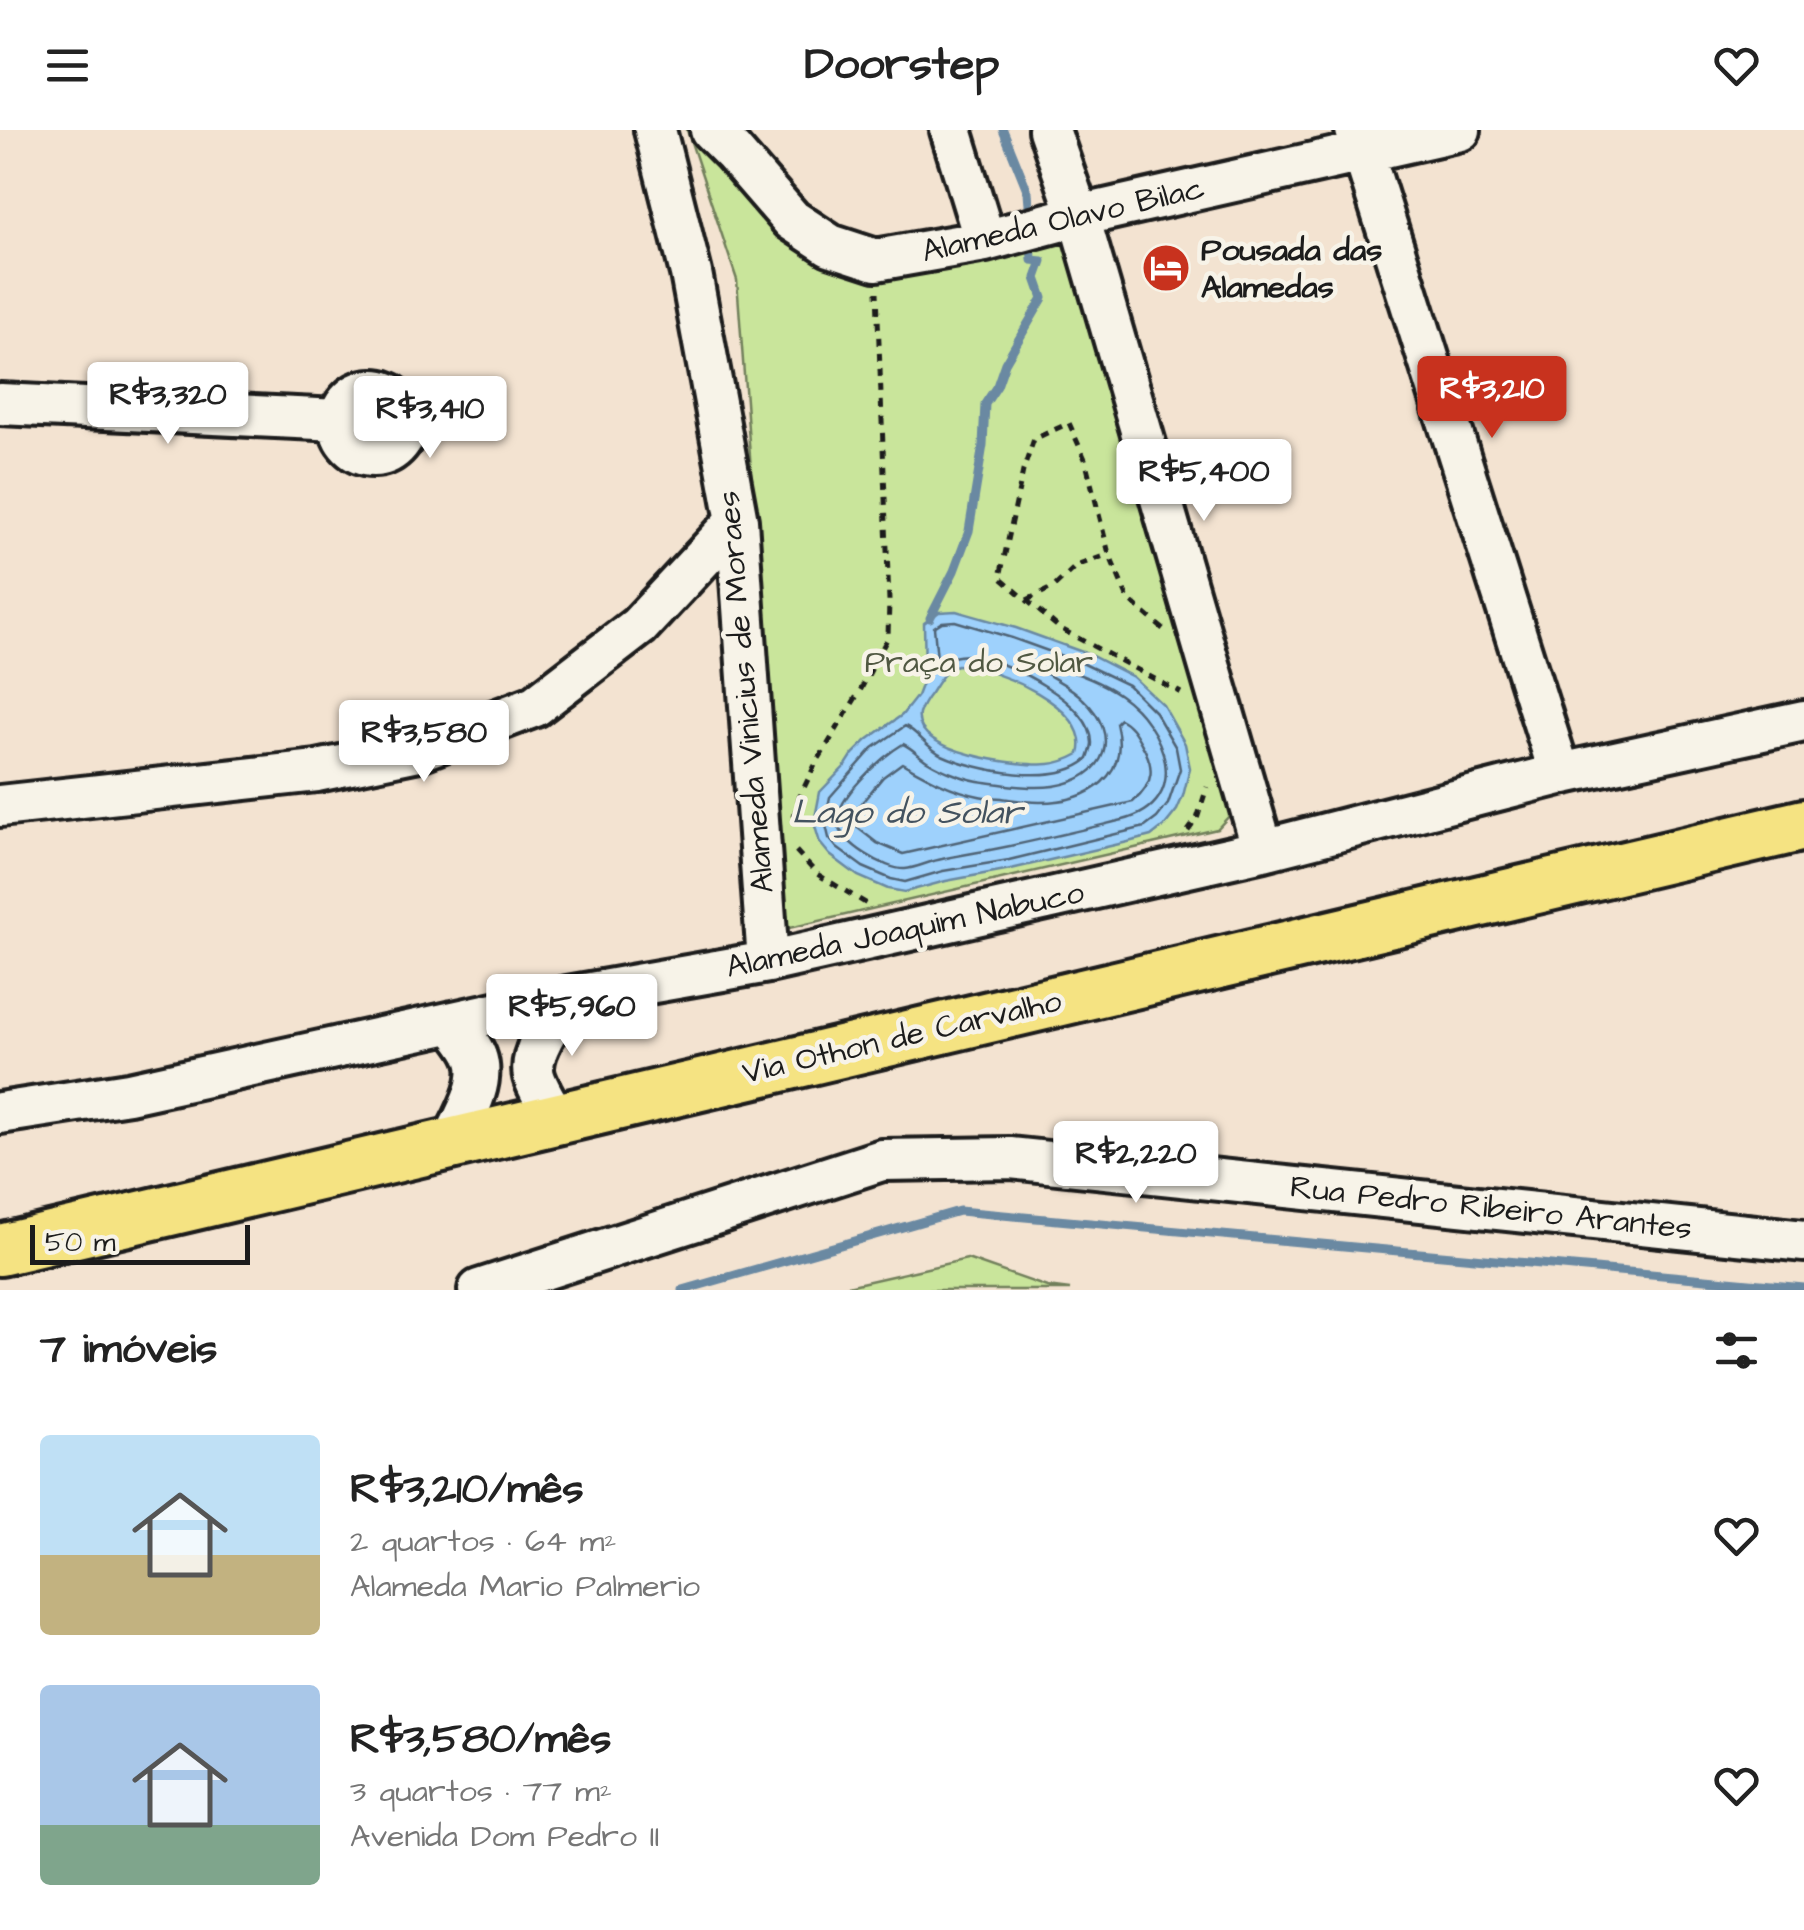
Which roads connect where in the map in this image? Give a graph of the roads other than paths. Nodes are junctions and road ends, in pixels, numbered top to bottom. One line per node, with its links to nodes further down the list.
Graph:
1 (655, 130): 11 (street, Alameda Vinicius de Moraes)
2 (711, 130): 8 (street, Alameda Olavo Bilac)
3 (951, 130): 8 (street)
4 (1049, 130): 7 (street)
5 (1460, 130): 6 (street, Alameda Olavo Bilac)
6 (1360, 141): 7 (street, Alameda Olavo Bilac); 13 (street)
7 (1074, 218): 8 (street, Alameda Olavo Bilac); 16 (street)
8 (996, 239)
9 (0, 404): 10 (street)
10 (339, 420)
11 (738, 520): 14 (street); 17 (street, Alameda Vinicius de Moraes)
12 (1804, 721): 13 (street, Alameda Joaquim Nabuco)
13 (1560, 774): 16 (street, Alameda Joaquim Nabuco)
14 (0, 806)
15 (1804, 825): 21 (main road, Via Othon de Carvalho)
16 (1263, 850): 17 (street, Alameda Joaquim Nabuco)
17 (768, 962): 18 (street, Alameda Joaquim Nabuco)
18 (568, 997): 19 (street, Alameda Joaquim Nabuco); 21 (street)
19 (453, 1022): 20 (street, Alameda Joaquim Nabuco); 22 (street)
20 (0, 1112)
21 (556, 1119): 22 (main road, Via Othon de Carvalho)
22 (452, 1143): 24 (main road, Via Othon de Carvalho)
23 (1804, 1241): 25 (street, Rua Pedro Ribeiro Arantes)
24 (0, 1250)
25 (479, 1290)

